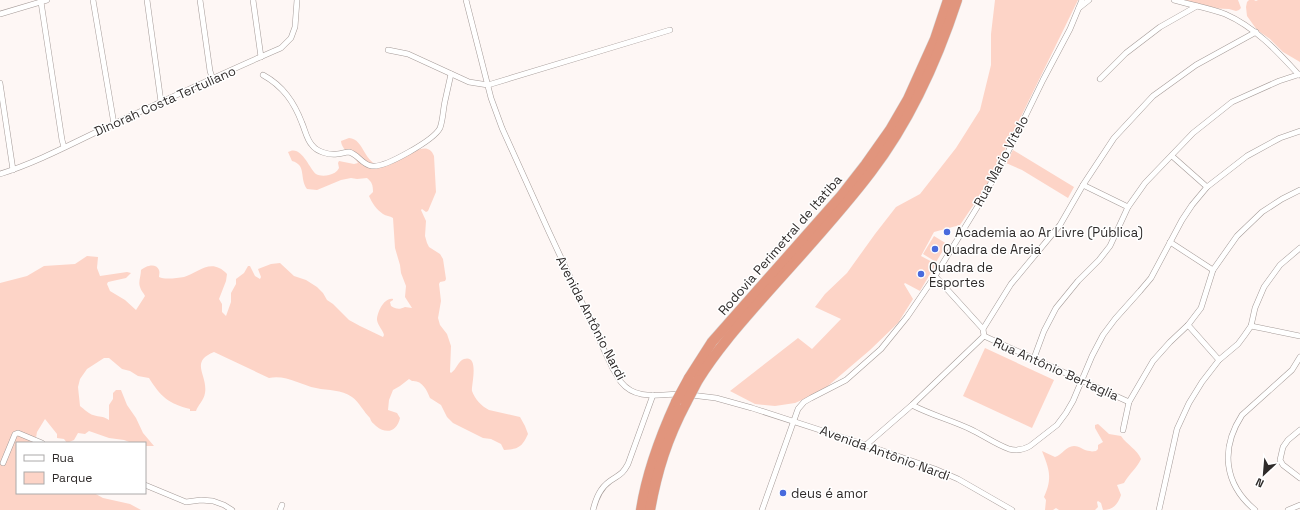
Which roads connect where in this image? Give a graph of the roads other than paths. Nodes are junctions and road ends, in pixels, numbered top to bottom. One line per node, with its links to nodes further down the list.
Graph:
1 (94, 0): 28 (street)
2 (147, 0): 27 (street)
3 (200, 0): 24 (street)
4 (253, 0): 19 (street)
5 (298, 0): 19 (street, Dinorah Costa Tertuliano)
6 (466, 0): 26 (street, Avenida Antônio Nardi)
7 (948, 0): 50 (highway, Rodovia Perimetral de Itatiba)
8 (957, 0): 50 (highway, Rodovia Perimetral de Itatiba)
9 (1082, 0): 14 (street, Rua Mario Vitelo)
10 (1089, 0): 14 (street)
11 (1174, 0): 13 (street)
12 (44, 1): 15 (street); 30 (street)
13 (1197, 6): 17 (street); 23 (street)
14 (1079, 8): 41 (street, Rua Mario Vitelo)
15 (0, 14)
16 (670, 30): 26 (street)
17 (1256, 32): 22 (street); 34 (street)
18 (388, 50): 20 (street)
19 (261, 57): 24 (street, Dinorah Costa Tertuliano)
20 (451, 74): 21 (street); 26 (street)
21 (263, 75)
22 (1299, 75): 31 (street)
23 (1100, 79)
24 (213, 80): 27 (street, Dinorah Costa Tertuliano)
25 (0, 83): 32 (street)
26 (488, 84): 52 (street, Avenida Antônio Nardi)
27 (161, 102): 28 (street, Dinorah Costa Tertuliano)
28 (114, 124): 30 (street, Dinorah Costa Tertuliano)
29 (1300, 132): 35 (street)
30 (64, 147): 32 (street, Dinorah Costa Tertuliano)
31 (1172, 156): 35 (street); 37 (street)
32 (13, 170): 33 (street, Dinorah Costa Tertuliano)
33 (0, 174)
34 (1083, 185): 37 (street); 44 (street)
35 (1207, 187): 38 (street)
36 (1300, 190): 40 (street)
37 (1128, 207): 48 (street)
38 (1170, 242): 40 (street); 51 (street)
39 (1300, 248): 43 (street)
40 (1213, 270): 42 (street)
41 (936, 276): 44 (street); 56 (street, Rua Mario Vitelo)
42 (1188, 325): 49 (street); 54 (street)
43 (1251, 326): 46 (street); 49 (street)
44 (983, 329): 45 (street)
45 (984, 336): 48 (street, Rua Antônio Bertaglia); 55 (street)
46 (1300, 336)
47 (1300, 357): 72 (street)
48 (1034, 358): 51 (street, Rua Antônio Bertaglia)
49 (1219, 360): 71 (street)
50 (694, 379): 53 (highway, Rodovia Perimetral de Itatiba, bridge)
51 (1081, 380): 54 (street, Rua Antônio Bertaglia); 55 (street)
52 (653, 395): 56 (street, Avenida Antônio Nardi); 66 (street)
53 (681, 402): 67 (highway, Rodovia Perimetral de Itatiba); 68 (highway, Rodovia Perimetral de Itatiba)
54 (1129, 402): 57 (street)
55 (912, 406): 60 (street)
56 (793, 421): 60 (street, Avenida Antônio Nardi); 69 (street, Rua Mario Vitelo)
57 (1123, 430)
58 (1300, 430): 62 (street)
59 (39, 442): 61 (street)
60 (866, 445): 70 (street, Avenida Antônio Nardi)
61 (3, 463)
62 (1300, 478)
63 (146, 485): 65 (street)
64 (1300, 505): 73 (street)
65 (232, 510)
66 (593, 510)
67 (641, 510)
68 (650, 510)
69 (762, 510)
70 (1012, 510)
71 (1159, 510)
72 (1255, 510)
73 (1288, 510)

